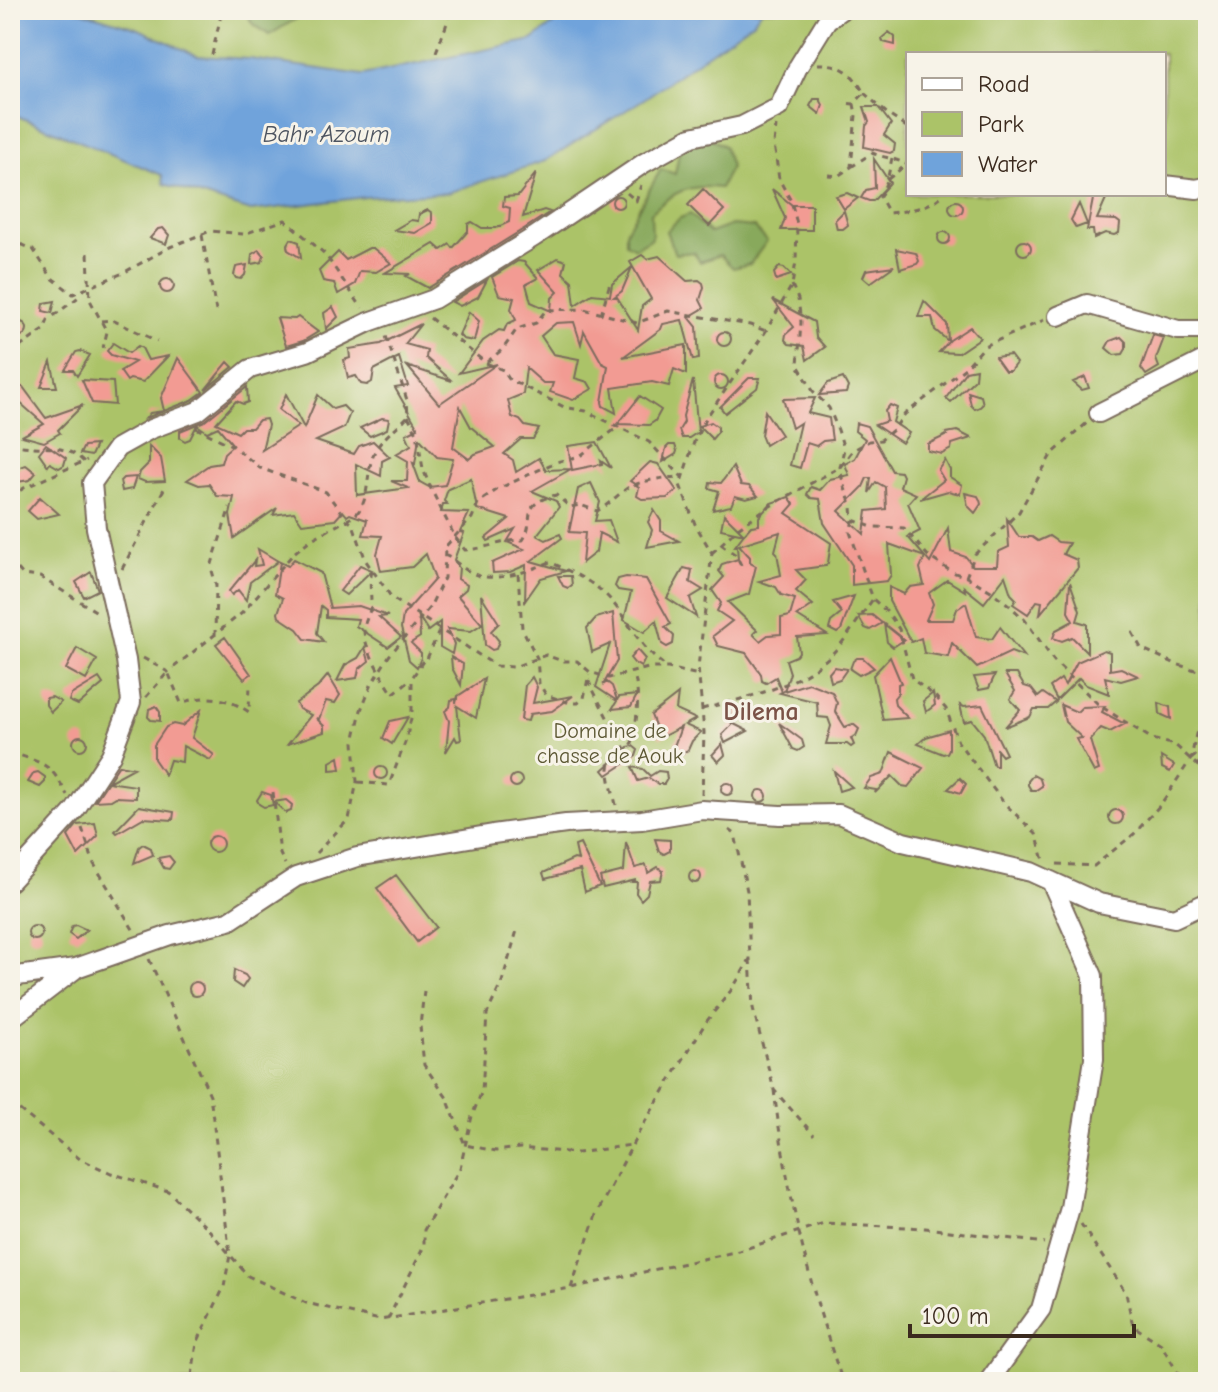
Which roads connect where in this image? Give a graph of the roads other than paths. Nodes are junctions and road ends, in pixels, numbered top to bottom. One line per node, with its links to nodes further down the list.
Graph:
1 (841, 10): 8 (street)
2 (1166, 185): 3 (street)
3 (1208, 186)
4 (1058, 316): 5 (street)
5 (1208, 330)
6 (1208, 358): 7 (street)
7 (1099, 413)
8 (10, 881)
9 (1051, 881): 10 (street); 11 (street); 14 (street)
10 (1208, 902)
11 (76, 968): 12 (street); 13 (street)
12 (10, 977)
13 (10, 1019)
14 (989, 1381)

